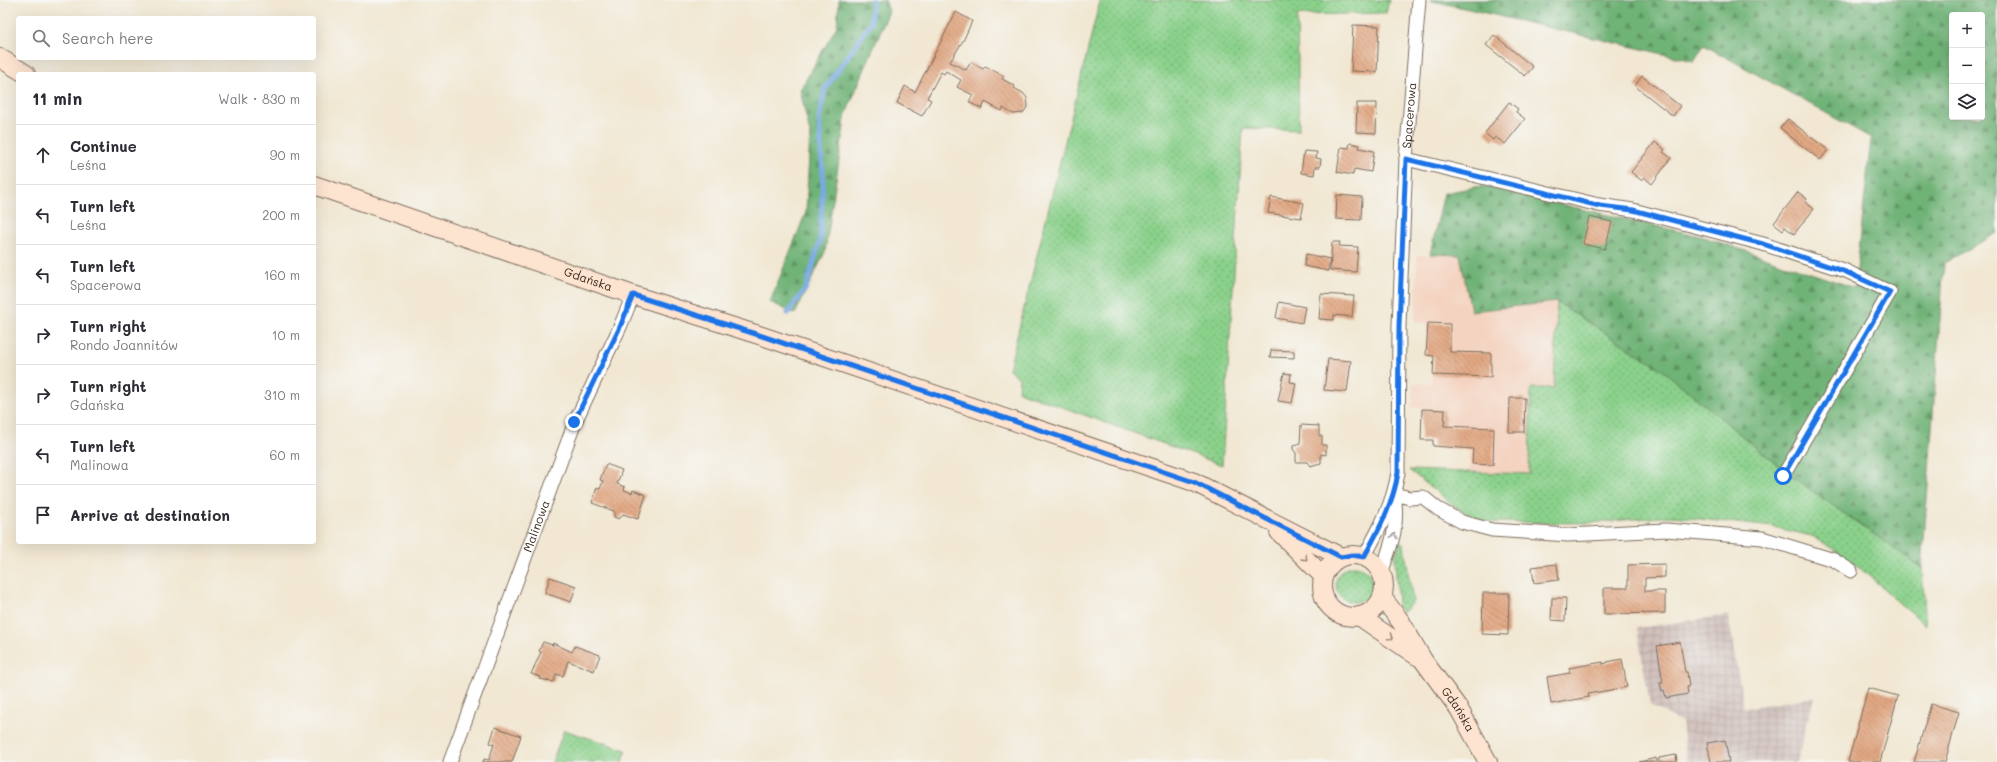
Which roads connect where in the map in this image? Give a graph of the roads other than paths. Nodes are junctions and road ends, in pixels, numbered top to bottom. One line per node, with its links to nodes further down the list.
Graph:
1 (1419, 0): 4 (street, Spacerowa)
2 (0, 58): 3 (main road)
3 (23, 72)
4 (1406, 159): 7 (street); 8 (street, Spacerowa)
5 (316, 186): 6 (main road, Gdańska)
6 (633, 295): 9 (main road, Gdańska); 18 (street, Malinowa)
7 (1783, 476)
8 (1394, 494): 11 (street, Spacerowa); 12 (street); 13 (street, Spacerowa, one-way to 8)
9 (1268, 521): 10 (main road, Gdańska); 14 (main road, Gdańska, one-way to 14)
10 (1341, 557): 11 (main road); 14 (main road)
11 (1364, 557): 13 (main road)
12 (1851, 571)
13 (1381, 573): 15 (main road)
14 (1323, 576): 16 (main road)
15 (1382, 597): 16 (main road); 17 (main road, Gdańska)
16 (1359, 616): 17 (main road, Gdańska, one-way to 17)
17 (1423, 660): 19 (main road, Gdańska)
18 (450, 762)
19 (1488, 762)

